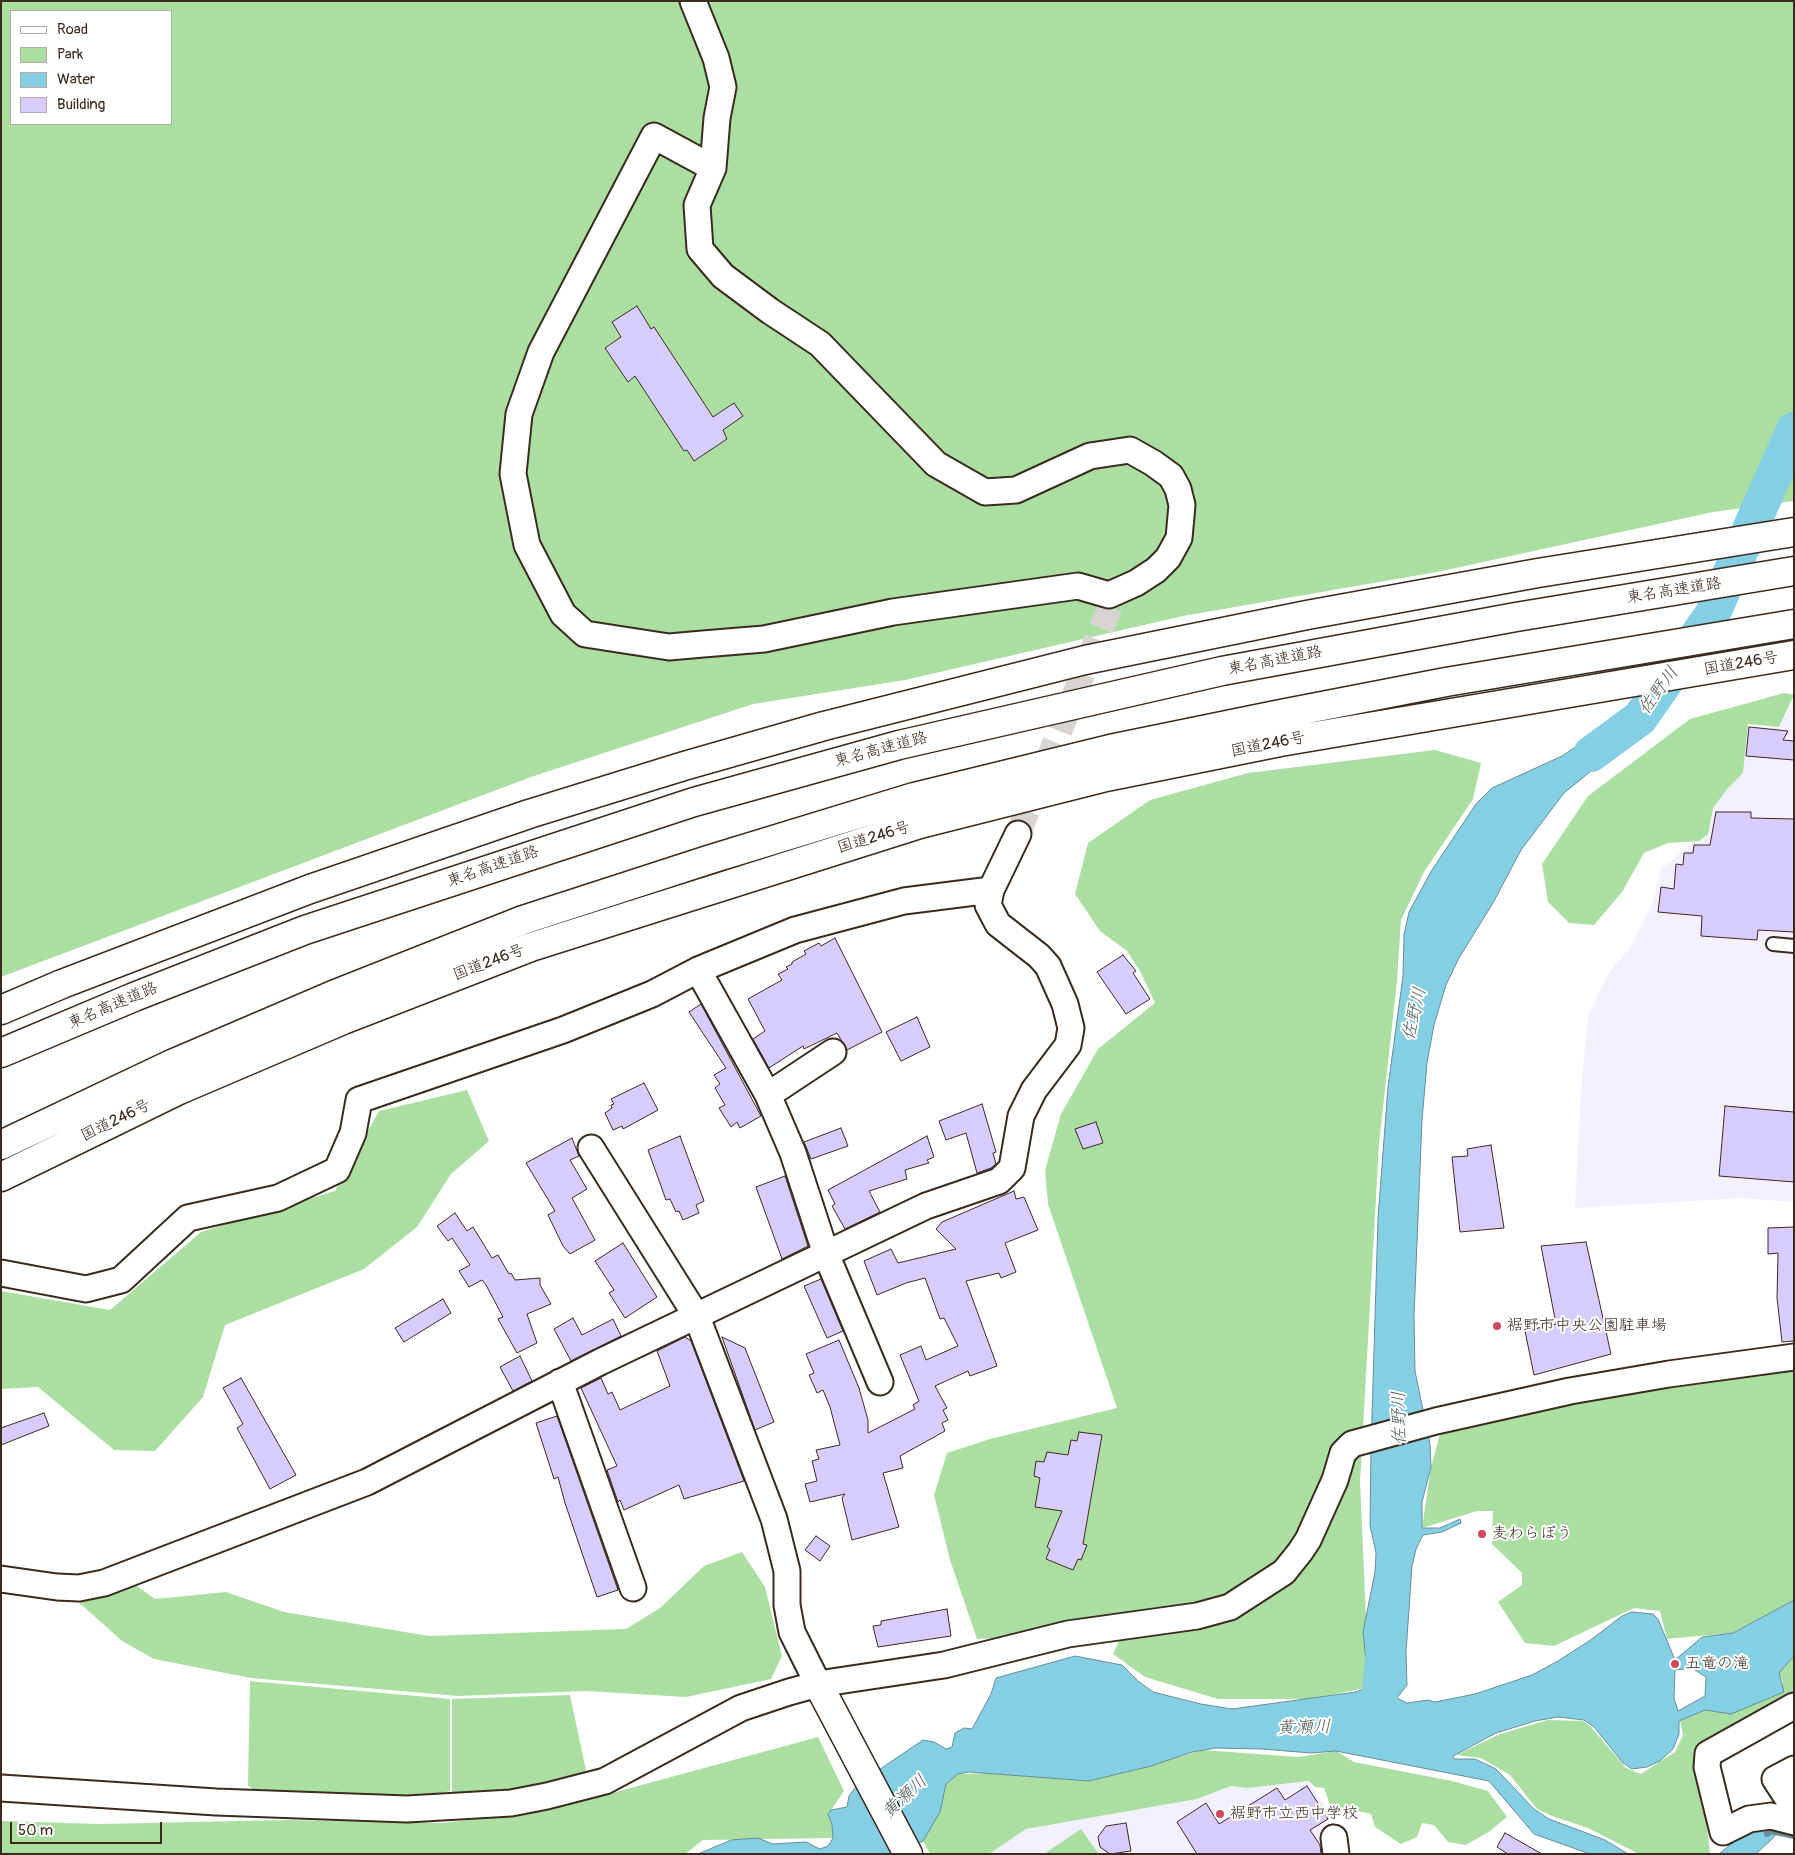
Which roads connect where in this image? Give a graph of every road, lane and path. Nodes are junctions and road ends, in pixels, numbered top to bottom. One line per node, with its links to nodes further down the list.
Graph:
1 (693, 1): 2 (street)
2 (713, 168): 2 (street)
3 (1794, 532): 12 (main road)
4 (1794, 571): 14 (main road, 東名高速道路)
5 (1794, 624): 16 (main road, 国道246号)
6 (1794, 654): 18 (main road, 国道246号)
7 (1018, 834): 8 (street)
8 (991, 890): 11 (street); 19 (street)
9 (1773, 944): 10 (lane)
10 (1794, 946)
11 (698, 970): 15 (street); 20 (street)
12 (1, 1010)
13 (834, 1052): 15 (street)
14 (1, 1053)
15 (768, 1095): 19 (street)
16 (1, 1146)
17 (591, 1148): 21 (street)
18 (1, 1177)
19 (826, 1254): 21 (street); 24 (street)
20 (1, 1273)
21 (698, 1317): 23 (street); 27 (street)
22 (1794, 1357): 27 (street)
23 (560, 1382): 25 (street); 26 (street)
24 (880, 1382)
25 (1, 1579)
26 (633, 1588)
27 (818, 1684): 30 (street); 34 (main road)
28 (1794, 1706): 33 (street)
29 (1794, 1769): 31 (street)
30 (1, 1788)
31 (1794, 1808)
32 (1794, 1822): 33 (street)
33 (1722, 1843)
34 (908, 1854)

